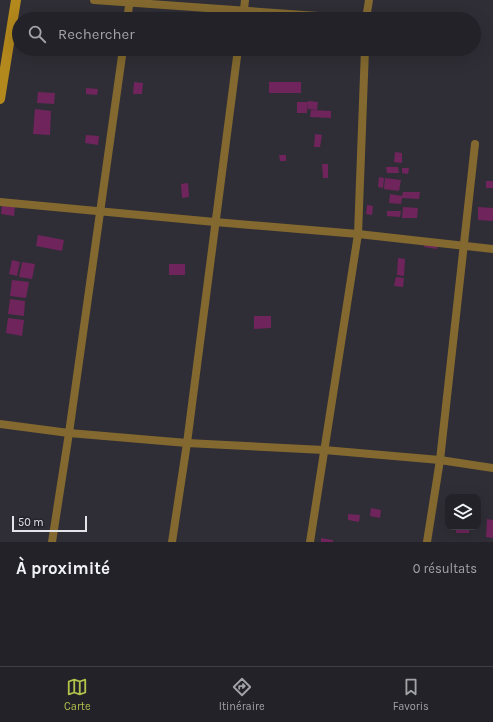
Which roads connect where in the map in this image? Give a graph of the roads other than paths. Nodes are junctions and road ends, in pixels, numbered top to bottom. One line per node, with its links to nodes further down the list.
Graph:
1 (16, 0): 6 (main road)
2 (94, 0): 5 (street)
3 (245, 0): 9 (street)
4 (368, 0): 10 (street)
5 (130, 2): 7 (street); 8 (street)
6 (14, 12)
7 (128, 12)
8 (217, 12)
9 (243, 12)
10 (367, 12)
11 (12, 25): 15 (main road)
12 (122, 56): 18 (street)
13 (237, 56): 19 (street)
14 (365, 56): 20 (street)
15 (0, 99)
16 (475, 144): 21 (street)
17 (0, 202): 18 (street)
18 (100, 211): 19 (street); 24 (street)
19 (215, 222): 20 (street); 25 (street)
20 (358, 234): 21 (street); 26 (street)
21 (464, 246): 22 (street); 27 (street)
22 (493, 249)
23 (0, 424): 24 (street)
24 (69, 433): 25 (street); 29 (street)
25 (187, 443): 26 (street); 30 (street)
26 (324, 450): 27 (street); 31 (street)
27 (440, 460): 28 (street); 32 (street)
28 (493, 468)
29 (52, 542)
30 (172, 542)
31 (310, 542)
32 (426, 542)

